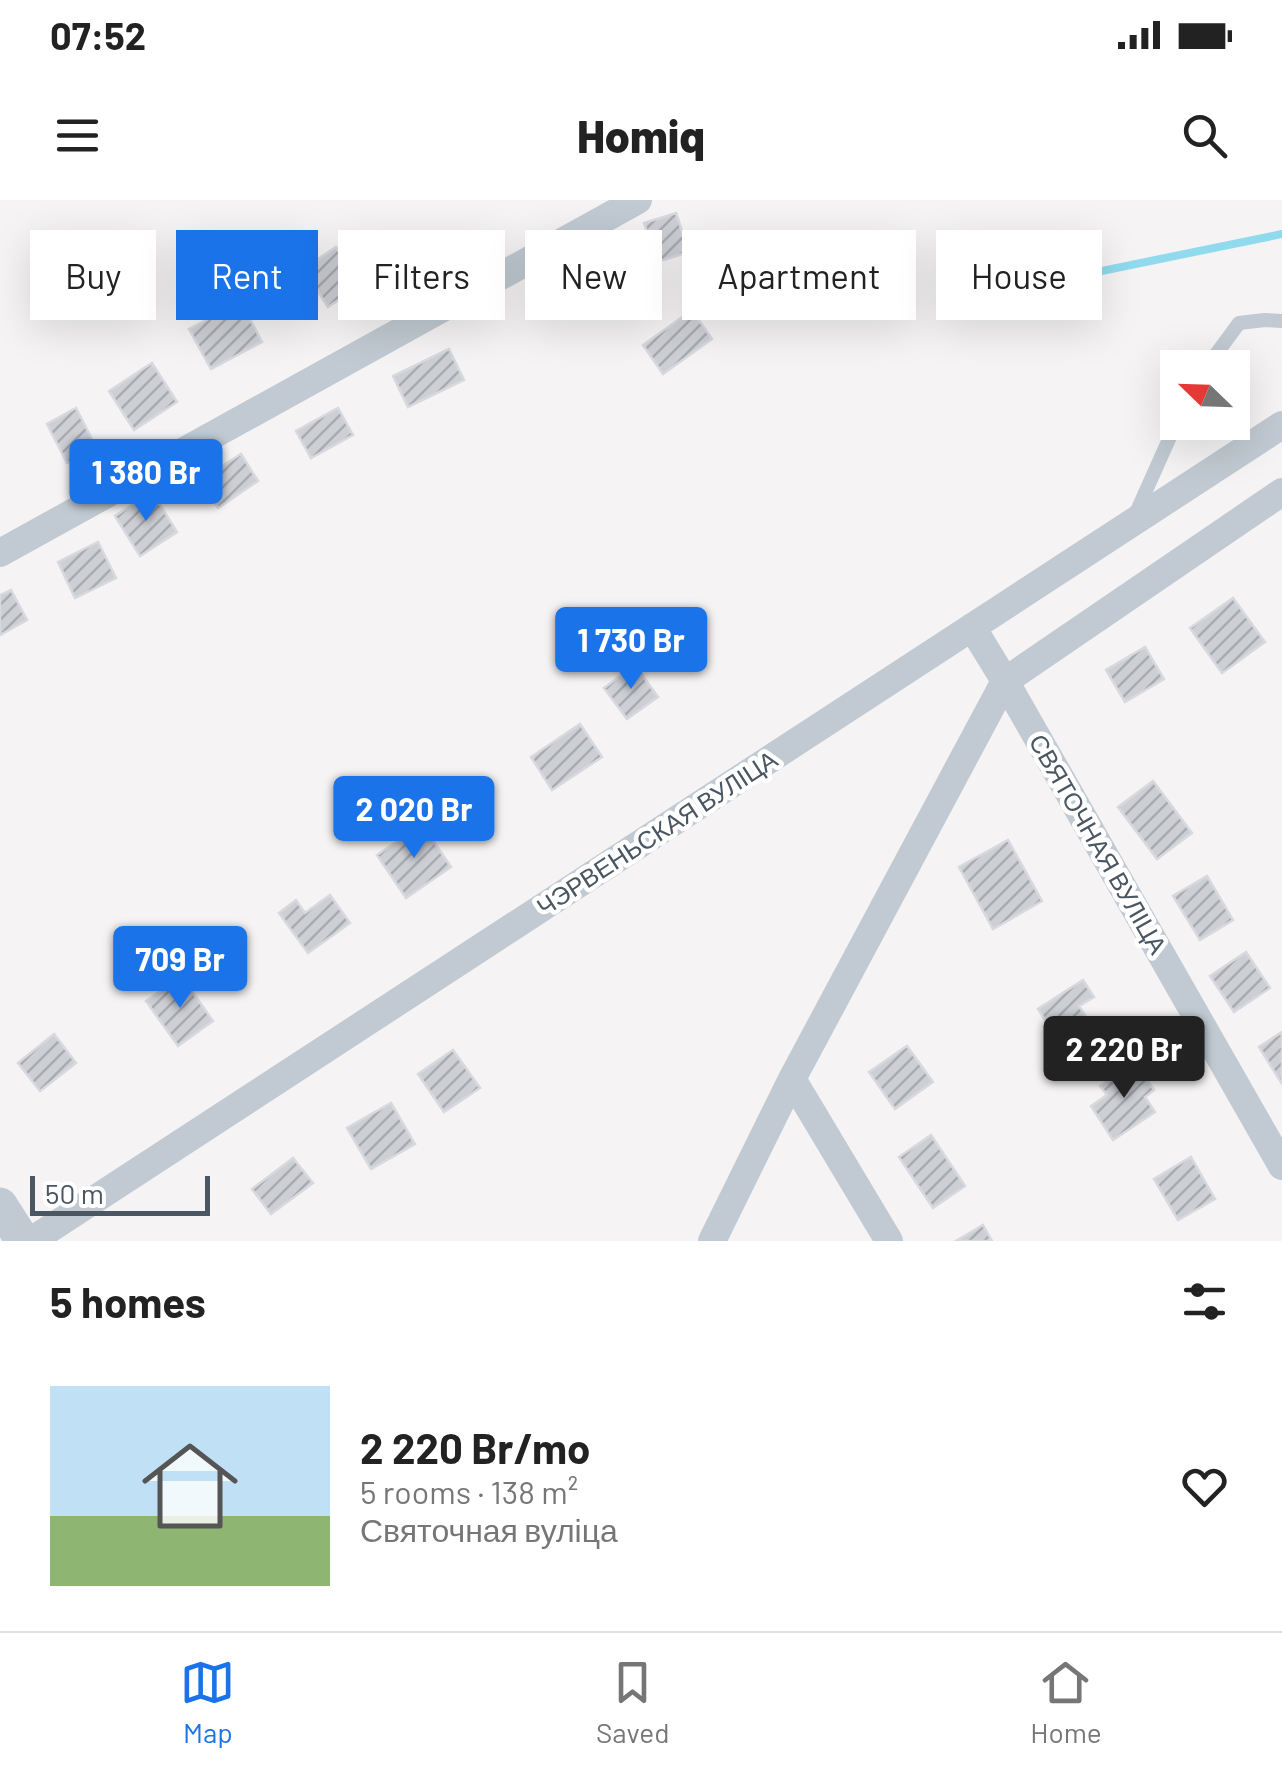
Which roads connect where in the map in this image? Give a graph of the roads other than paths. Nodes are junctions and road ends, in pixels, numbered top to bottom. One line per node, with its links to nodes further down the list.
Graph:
1 (638, 200): 8 (street)
2 (1282, 321): 3 (lane)
3 (1220, 350)
4 (1282, 425): 7 (street, ЧЭРВЕНЬСКАЯ ВУЛІЦА)
5 (1169, 440): 7 (lane)
6 (1282, 492): 10 (street)
7 (1132, 523): 9 (street, ЧЭРВЕНЬСКАЯ ВУЛІЦА)
8 (0, 553)
9 (972, 627): 10 (street, СВЯТОЧНАЯ ВУЛІЦА); 15 (street, ЧЭРВЕНЬСКАЯ ВУЛІЦА)
10 (1005, 680): 11 (street); 12 (street, СВЯТОЧНАЯ ВУЛІЦА)
11 (792, 1079): 16 (street); 17 (street)
12 (1282, 1166)
13 (0, 1205): 14 (street)
14 (23, 1241)
15 (31, 1241)
16 (712, 1241)
17 (889, 1241)

